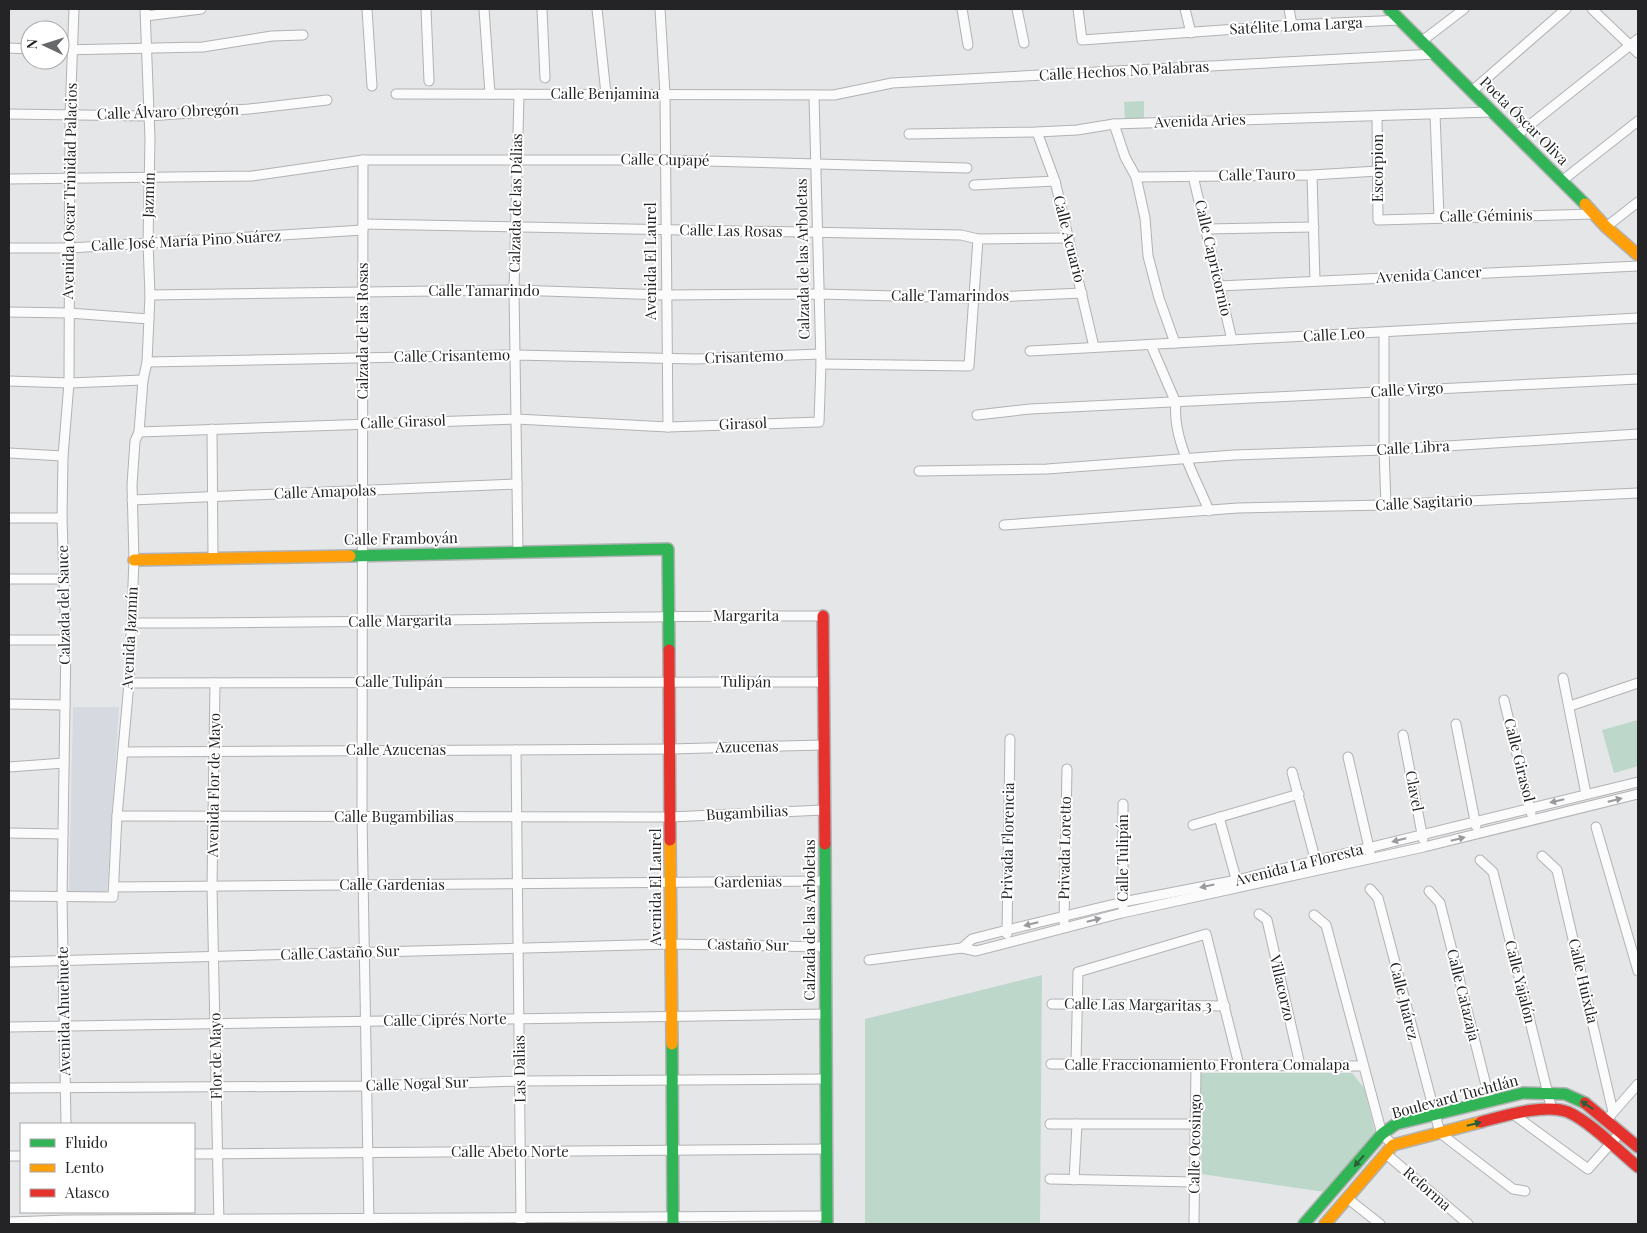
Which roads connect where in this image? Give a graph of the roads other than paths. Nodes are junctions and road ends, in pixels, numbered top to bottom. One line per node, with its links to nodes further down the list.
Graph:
1 (74, 9): 29 (street, Avenida Oscar Trinidad Palacios)
2 (201, 9): 18 (street)
3 (367, 9): 34 (street)
4 (426, 9): 33 (street)
5 (484, 9): 37 (street)
6 (542, 9): 32 (street)
7 (597, 9): 39 (street)
8 (660, 9): 40 (street, Avenida El Laurel)
9 (962, 9): 26 (street)
10 (1017, 9): 25 (street)
11 (1078, 9): 21 (street, Satélite Loma Larga)
12 (1185, 9): 21 (street)
13 (1289, 9): 20 (street)
14 (1389, 9): 19 (street, Poeta Óscar Oliva)
15 (1464, 9): 24 (street)
16 (1566, 9): 35 (street)
17 (1592, 9): 27 (street)
18 (145, 12): 28 (street, Jazmín)
19 (1401, 20): 20 (street, Satélite Loma Larga); 24 (street, Poeta Óscar Oliva)
20 (1292, 25): 21 (street, Satélite Loma Larga)
21 (1191, 33)
22 (303, 35): 28 (street)
23 (1638, 39): 27 (street)
24 (1422, 41): 31 (street, Poeta Óscar Oliva)
25 (1024, 43)
26 (968, 45)
27 (1630, 45): 30 (street); 53 (street)
28 (147, 48): 29 (street); 47 (street, Jazmín)
29 (72, 50): 46 (street, Avenida Oscar Trinidad Palacios)
30 (1638, 53)
31 (1436, 54): 35 (street, Poeta Óscar Oliva); 41 (street, Calle Hechos No Palabras)
32 (544, 78)
33 (429, 81)
34 (372, 86)
35 (1472, 90): 43 (street, Poeta Óscar Oliva)
36 (396, 94): 37 (street, Calle Benjamina)
37 (490, 94): 38 (street, Calle Benjamina)
38 (519, 94): 39 (street, Calle Benjamina); 55 (street, Calzada de las Dálias)
39 (606, 94): 40 (street, Calle Benjamina)
40 (665, 94): 41 (street, Calle Benjamina); 56 (street, Avenida El Laurel)
41 (814, 96): 57 (street, Calzada de las Arboletas)
42 (327, 100): 47 (street, Calle Álvaro Obregón)
43 (1492, 112): 45 (street, Avenida Aries); 53 (street, Poeta Óscar Oliva)
44 (9, 114): 46 (street, Calle Álvaro Obregón)
45 (1435, 114): 48 (street, Avenida Aries); 71 (street)
46 (70, 115): 47 (street, Calle Álvaro Obregón); 65 (street, Avenida Oscar Trinidad Palacios)
47 (148, 116): 62 (street, Jazmín)
48 (1377, 116): 50 (street, Avenida Aries); 59 (street, Escorpion)
49 (1638, 121): 66 (street)
50 (1114, 124): 51 (street, Avenida Aries); 63 (street)
51 (1037, 132): 52 (street, Avenida Aries); 67 (street, Calle Acuario)
52 (908, 134)
53 (1517, 135): 66 (street, Poeta Óscar Oliva)
54 (363, 160): 55 (street, Calle Cupapé); 62 (street, Calle Cupapé); 74 (street, Calzada de las Rosas)
55 (518, 160): 56 (street, Calle Cupapé); 73 (street, Calzada de las Dálias)
56 (666, 160): 57 (street, Calle Cupapé); 77 (street, Avenida El Laurel)
57 (817, 164): 58 (street, Calle Cupapé); 79 (street, Calzada de las Arboletas)
58 (967, 168)
59 (1378, 171): 60 (street, Calle Tauro); 72 (street, Escorpion)
60 (1312, 175): 61 (street, Calle Tauro); 75 (street)
61 (1193, 176): 63 (street, Calle Tauro); 78 (street, Calle Capricornio)
62 (150, 177): 65 (street, Calle Cupapé); 82 (street, Jazmín)
63 (1136, 177): 102 (street)
64 (9, 179): 65 (street, Calle Cupapé)
65 (70, 179): 84 (street, Avenida Oscar Trinidad Palacios)
66 (1563, 180): 70 (street, Poeta Óscar Oliva)
67 (1055, 181): 68 (street); 80 (street, Calle Acuario)
68 (974, 185)
69 (1638, 202): 76 (street)
70 (1594, 214): 71 (street, Calle Géminis); 76 (street, Poeta Óscar Oliva)
71 (1439, 217): 72 (street, Calle Géminis)
72 (1378, 220)
73 (516, 226): 74 (street, Calle Las Rosas); 77 (street, Calle Las Rosas); 89 (street, Calzada de las Dálias)
74 (363, 227): 82 (street, Calle José María Pino Suárez); 90 (street, Calzada de las Rosas)
75 (1314, 227): 78 (street); 87 (street)
76 (1606, 227): 85 (street, Poeta Óscar Oliva)
77 (667, 229): 79 (street, Calle Las Rosas); 94 (street, Avenida El Laurel)
78 (1207, 229): 88 (street, Calle Capricornio)
79 (818, 232): 81 (street, Calle Las Rosas); 92 (street, Calzada de las Arboletas)
80 (1069, 238): 81 (street, Calle Las Rosas); 91 (street, Calle Acuario)
81 (978, 240): 95 (street)
82 (148, 243): 84 (street, Calle José María Pino Suárez); 93 (street, Jazmín)
83 (9, 248): 84 (street, Calle José María Pino Suárez)
84 (70, 248): 97 (street, Avenida Oscar Trinidad Palacios)
85 (1638, 255)
86 (1638, 266): 87 (street, Avenida Cancer)
87 (1315, 281): 88 (street, Avenida Cancer)
88 (1219, 286): 101 (street, Calle Capricornio)
89 (514, 290): 90 (street, Calle Tamarindo); 94 (street, Calle Tamarindo); 107 (street, Calzada de las Dálias)
90 (363, 292): 93 (street, Calle Tamarindo); 108 (street, Calzada de las Rosas)
91 (1082, 293): 95 (street, Calle Tamarindos); 104 (street, Calle Acuario)
92 (818, 294): 94 (street, Calle Tamarindo); 95 (street, Calle Tamarindos); 106 (street, Calzada de las Arboletas)
93 (150, 295): 99 (street, Jazmín)
94 (665, 295): 109 (street, Avenida El Laurel)
95 (974, 298): 111 (street)
96 (9, 312): 97 (street)
97 (69, 313): 99 (street); 115 (street, Calzada del Sauce)
98 (1638, 318): 100 (street, Calle Leo)
99 (149, 319): 110 (street, Jazmín)
100 (1384, 333): 101 (street, Calle Leo); 116 (street)
101 (1232, 340): 102 (street, Calle Leo)
102 (1175, 344): 103 (street, Calle Leo)
103 (1151, 345): 104 (street, Calle Leo); 117 (street)
104 (1094, 347): 105 (street, Calle Leo)
105 (1030, 351)
106 (820, 354): 109 (street, Crisantemo); 111 (street, Calzada de las Arboletas)
107 (515, 355): 108 (street, Calle Crisantemo); 109 (street, Calle Crisantemo); 119 (street, Calzada de las Dálias)
108 (363, 358): 110 (street, Calle Crisantemo); 121 (street, Calzada de las Rosas)
109 (667, 358): 122 (street, Avenida El Laurel)
110 (147, 362): 113 (street, Jazmín)
111 (821, 364): 120 (street, Calzada de las Arboletas)
112 (1638, 379): 116 (street, Calle Virgo)
113 (143, 380): 115 (street); 124 (street, Avenida Jazmín)
114 (9, 381): 115 (street)
115 (69, 383): 128 (street, Calzada del Sauce)
116 (1384, 392): 117 (street, Calle Virgo); 126 (street)
117 (1176, 404): 118 (street, Calle Virgo); 129 (street)
118 (977, 415)
119 (516, 419): 121 (street, Calle Girasol); 122 (street, Calle Girasol); 131 (street, Calzada de las Dálias)
120 (819, 422): 122 (street, Girasol)
121 (363, 423): 123 (street, Calle Girasol); 132 (street, Calzada de las Rosas)
122 (668, 427)
123 (212, 429): 124 (street, Calle Girasol); 134 (street)
124 (139, 432): 135 (street, Avenida Jazmín)
125 (1638, 434): 126 (street, Calle Libra)
126 (1384, 450): 129 (street, Calle Libra); 136 (street)
127 (9, 454): 128 (street)
128 (64, 456): 139 (street, Calzada del Sauce)
129 (1188, 458): 130 (street, Calle Libra); 137 (street)
130 (919, 471)
131 (517, 484): 132 (street, Calle Amapolas); 142 (street, Calzada de las Dálias)
132 (362, 490): 134 (street, Calle Amapolas); 143 (street, Calzada de las Rosas)
133 (1638, 493): 136 (street, Calle Sagitario)
134 (213, 497): 135 (street, Calle Amapolas); 144 (street)
135 (132, 500): 145 (street, Avenida Jazmín)
136 (1386, 505): 137 (street, Calle Sagitario)
137 (1209, 511): 140 (street, Calle Sagitario)
138 (9, 518): 139 (street)
139 (62, 518): 147 (street, Calzada del Sauce)
140 (1004, 525)
141 (668, 549): 142 (street, Calle Framboyán); 148 (street, Avenida El Laurel)
142 (518, 552): 143 (street, Calle Framboyán)
143 (362, 555): 144 (street, Calle Framboyán); 150 (street, Calzada de las Rosas)
144 (213, 558): 145 (street, Calle Framboyán)
145 (134, 560): 151 (street, Avenida Jazmín)
146 (9, 579): 147 (street)
147 (65, 579): 153 (street, Calzada del Sauce)
148 (669, 616): 149 (street, Margarita); 150 (street, Calle Margarita); 155 (street, Avenida El Laurel)
149 (822, 616): 157 (street, Calzada de las Arboletas)
150 (362, 622): 151 (street, Calle Margarita); 156 (street, Calzada de las Rosas)
151 (132, 623): 158 (street, Avenida Jazmín)
152 (9, 640): 153 (street)
153 (66, 640): 163 (street, Calzada del Sauce)
154 (1563, 678): 164 (street)
155 (669, 681): 156 (street, Calle Tulipán); 157 (street, Tulipán); 169 (street, Avenida El Laurel)
156 (362, 682): 159 (street, Calle Tulipán); 171 (street, Calzada de las Rosas)
157 (823, 682): 168 (street, Calzada de las Arboletas)
158 (129, 683): 159 (street, Calle Tulipán); 172 (street, Avenida Jazmín)
159 (215, 683): 173 (street, Avenida Flor de Mayo)
160 (1638, 683): 164 (street)
161 (1504, 700): 184 (street, Calle Girasol)
162 (9, 704): 163 (street)
163 (65, 705): 175 (street, Calzada del Sauce)
164 (1570, 706): 181 (street)
165 (1456, 724): 193 (street)
166 (1403, 736): 198 (street, Clavel)
167 (1010, 740): 225 (street, Privada Florencia)
168 (824, 745): 169 (street, Azucenas); 185 (street, Calzada de las Arboletas)
169 (670, 749): 170 (street, Calle Azucenas); 190 (street, Avenida El Laurel)
170 (516, 750): 171 (street, Calle Azucenas); 189 (street, Las Dalias)
171 (362, 751): 173 (street, Calle Azucenas); 188 (street, Calzada de las Rosas)
172 (123, 752): 173 (street, Calle Azucenas); 186 (street, Avenida Jazmín)
173 (214, 752): 187 (street, Avenida Flor de Mayo)
174 (1348, 758): 200 (street)
175 (64, 763): 176 (street); 197 (street, Calzada del Sauce)
176 (9, 767)
177 (1066, 769): 223 (street, Privada Loretto)
178 (1292, 772): 180 (street)
179 (1638, 782): 181 (street, Avenida La Floresta)
180 (1299, 794): 191 (street); 204 (street)
181 (1586, 794): 184 (street, Avenida La Floresta, one-way to 184)
182 (1638, 794): 192 (street, Avenida La Floresta, one-way to 182)
183 (1123, 804): 219 (street, Calle Tulipán)
184 (1531, 807): 192 (street, Calle Girasol); 193 (street, Avenida La Floresta)
185 (824, 810): 190 (street, Bugambilias); 207 (street, Calzada de las Arboletas)
186 (117, 816): 187 (street, Calle Bugambilias); 214 (street, Avenida Jazmín)
187 (213, 816): 188 (street, Calle Bugambilias); 212 (street, Avenida Flor de Mayo)
188 (362, 816): 189 (street, Calle Bugambilias); 211 (street, Calzada de las Rosas)
189 (517, 817): 190 (street, Calle Bugambilias); 209 (street, Las Dalias)
190 (670, 817): 208 (street, Avenida El Laurel)
191 (1219, 817): 194 (street); 210 (street)
192 (1532, 820): 199 (street, Avenida La Floresta)
193 (1475, 821): 198 (street, Avenida La Floresta); 199 (street)
194 (1193, 825)
195 (1596, 827): 236 (street)
196 (9, 833): 197 (street)
197 (63, 834): 217 (street, Calzada del Sauce)
198 (1422, 834): 200 (street, Avenida La Floresta, one-way to 200); 201 (street, Clavel)
199 (1478, 834): 201 (street, Avenida La Floresta, one-way to 199)
200 (1370, 847): 203 (street); 204 (street, Avenida La Floresta)
201 (1424, 847): 203 (street, Avenida La Floresta)
202 (1542, 856): 266 (street, Calle Huixtla)
203 (1370, 859): 206 (street, Avenida La Floresta)
204 (1316, 860): 206 (street); 210 (street, Avenida La Floresta)
205 (1480, 860): 261 (street, Calle Yajalón)
206 (1317, 871): 210 (street, Avenida La Floresta)
207 (825, 881): 208 (street, Gardenias); 228 (street, Calzada de las Arboletas)
208 (671, 883): 209 (street, Calle Gardenias); 227 (street, Avenida El Laurel)
209 (518, 884): 211 (street, Calle Gardenias); 229 (street, Las Dalias)
210 (1238, 884): 218 (street, Avenida La Floresta)
211 (363, 886): 212 (street, Calle Gardenias); 231 (street, Calzada de las Rosas)
212 (212, 887): 214 (street, Calle Gardenias); 232 (street, Flor de Mayo)
213 (1370, 889): 264 (street, Calle Juárez)
214 (114, 892): 217 (street)
215 (1429, 892): 262 (street, Calle Catazaja)
216 (9, 896): 217 (street)
217 (62, 897): 234 (street, Avenida Ahuehuete)
218 (1174, 898): 219 (street, Avenida La Floresta); 220 (street, Avenida La Floresta)
219 (1123, 902): 220 (street, Calle Tulipán); 223 (street, Avenida La Floresta)
220 (1122, 913): 224 (street, Avenida La Floresta, one-way to 220)
221 (1259, 914): 251 (street, Villacorzo)
222 (1314, 915): 252 (street)
223 (1064, 916): 224 (street, Privada Loretto); 225 (street, Avenida La Floresta, one-way to 225)
224 (1064, 927): 226 (street, Avenida La Floresta)
225 (1007, 930): 226 (street, Privada Florencia); 230 (street, Avenida La Floresta)
226 (1006, 942): 230 (street, Avenida La Floresta)
227 (671, 944): 228 (street, Castaño Sur); 229 (street, Calle Castaño Sur); 241 (street, Avenida El Laurel)
228 (825, 946): 240 (street, Calzada de las Arboletas)
229 (519, 948): 231 (street, Calle Castaño Sur); 242 (street, Las Dalias)
230 (962, 948): 233 (street, Avenida La Floresta)
231 (364, 952): 232 (street, Calle Castaño Sur); 243 (street, Calzada de las Rosas)
232 (214, 956): 234 (street, Calle Castaño Sur); 244 (street, Flor de Mayo)
233 (869, 960)
234 (63, 961): 235 (street, Calle Castaño Sur); 245 (street, Avenida Ahuehuete)
235 (9, 962)
236 (1638, 971)
237 (1052, 1004): 238 (street, Calle Las Margaritas 3)
238 (1077, 1004): 239 (street, Calle Las Margaritas 3); 239 (street); 248 (street)
239 (1225, 1006): 250 (street)
240 (826, 1014): 241 (street, Calle Ciprés Norte); 253 (street, Calzada de las Arboletas)
241 (672, 1016): 242 (street, Calle Ciprés Norte); 254 (street, Avenida El Laurel)
242 (519, 1018): 243 (street, Calle Ciprés Norte); 255 (street, Las Dalias)
243 (366, 1021): 244 (street, Calle Ciprés Norte); 258 (street, Calzada de las Rosas)
244 (215, 1023): 245 (street, Calle Ciprés Norte); 257 (street, Flor de Mayo)
245 (64, 1025): 246 (street, Calle Ciprés Norte); 259 (street, Avenida Ahuehuete)
246 (9, 1027)
247 (1051, 1064): 248 (street, Calle Fraccionamiento Frontera Comalapa)
248 (1076, 1064): 249 (street, Calle Fraccionamiento Frontera Comalapa)
249 (1196, 1064): 250 (street, Calle Fraccionamiento Frontera Comalapa); 270 (street, Calle Ocosingo)
250 (1239, 1065): 251 (street, Calle Fraccionamiento Frontera Comalapa)
251 (1300, 1065): 252 (street, Calle Fraccionamiento Frontera Comalapa)
252 (1363, 1066): 273 (street)
253 (826, 1079): 254 (street, Calle Nogal Sur); 276 (street, Calzada de las Arboletas)
254 (672, 1080): 255 (street, Calle Nogal Sur); 278 (street, Avenida El Laurel)
255 (520, 1081): 258 (street, Calle Nogal Sur); 279 (street, Las Dalias)
256 (1638, 1084): 266 (street)
257 (216, 1086): 258 (street, Calle Nogal Sur); 259 (street, Calle Nogal Sur); 282 (street, Flor de Mayo)
258 (367, 1086): 280 (street, Calzada de las Rosas)
259 (65, 1087): 260 (street, Calle Nogal Sur); 267 (street, Avenida Ahuehuete)
260 (9, 1088)
261 (1547, 1092): 262 (street, Boulevard Tuchtlán); 263 (street, Calle Yajalón); 266 (street, Boulevard Tuchtlán, one-way to 261)
262 (1490, 1101): 264 (street, Boulevard Tuchtlán)
263 (1552, 1110): 265 (street, Boulevard Tuchtlán); 274 (street, Boulevard Tuchtlán)
264 (1435, 1114): 272 (street, Calle Juárez); 273 (street, Boulevard Tuchtlán)
265 (1513, 1114): 272 (street, Boulevard Tuchtlán, one-way to 265); 274 (street)
266 (1610, 1116): 271 (street, Boulevard Tuchtlán)
267 (66, 1123)
268 (1050, 1124): 269 (street)
269 (1077, 1124): 270 (street); 285 (street)
270 (1195, 1124): 286 (street, Calle Ocosingo)
271 (1621, 1132): 274 (street); 275 (street, Boulevard Tuchtlán)
272 (1440, 1133): 277 (street, Boulevard Tuchtlán); 287 (street)
273 (1382, 1134): 277 (street, Reforma); 297 (street, Boulevard Tuchtlán, one-way to 297)
274 (1611, 1143): 283 (street, Boulevard Tuchtlán)
275 (1638, 1147)
276 (827, 1149): 278 (street, Calle Abeto Norte); 290 (street, Calzada de las Arboletas)
277 (1389, 1149): 288 (street); 300 (street, Reforma)
278 (673, 1150): 279 (street, Calle Abeto Norte); 293 (street, Avenida El Laurel)
279 (521, 1152): 280 (street, Calle Abeto Norte); 292 (street, Las Dalias)
280 (368, 1153): 282 (street, Calle Abeto Norte); 291 (street, Calzada de las Rosas)
281 (195, 1154): 282 (street, Calle Abeto Norte)
282 (218, 1154): 295 (street, Flor de Mayo)
283 (1638, 1167)
284 (1050, 1179): 285 (street)
285 (1074, 1180): 286 (street)
286 (1194, 1182): 296 (street, Calle Ocosingo)
287 (1524, 1191)
288 (1347, 1198): 298 (street); 299 (street)
289 (67, 1219): 294 (street); 295 (street)
290 (827, 1220): 293 (street)
291 (369, 1221): 292 (street); 295 (street)
292 (521, 1221): 293 (street)
293 (673, 1221)
294 (9, 1222)
295 (219, 1222)
296 (1194, 1224)
297 (1304, 1224)
298 (1325, 1224)
299 (1380, 1224)
300 (1468, 1224)

